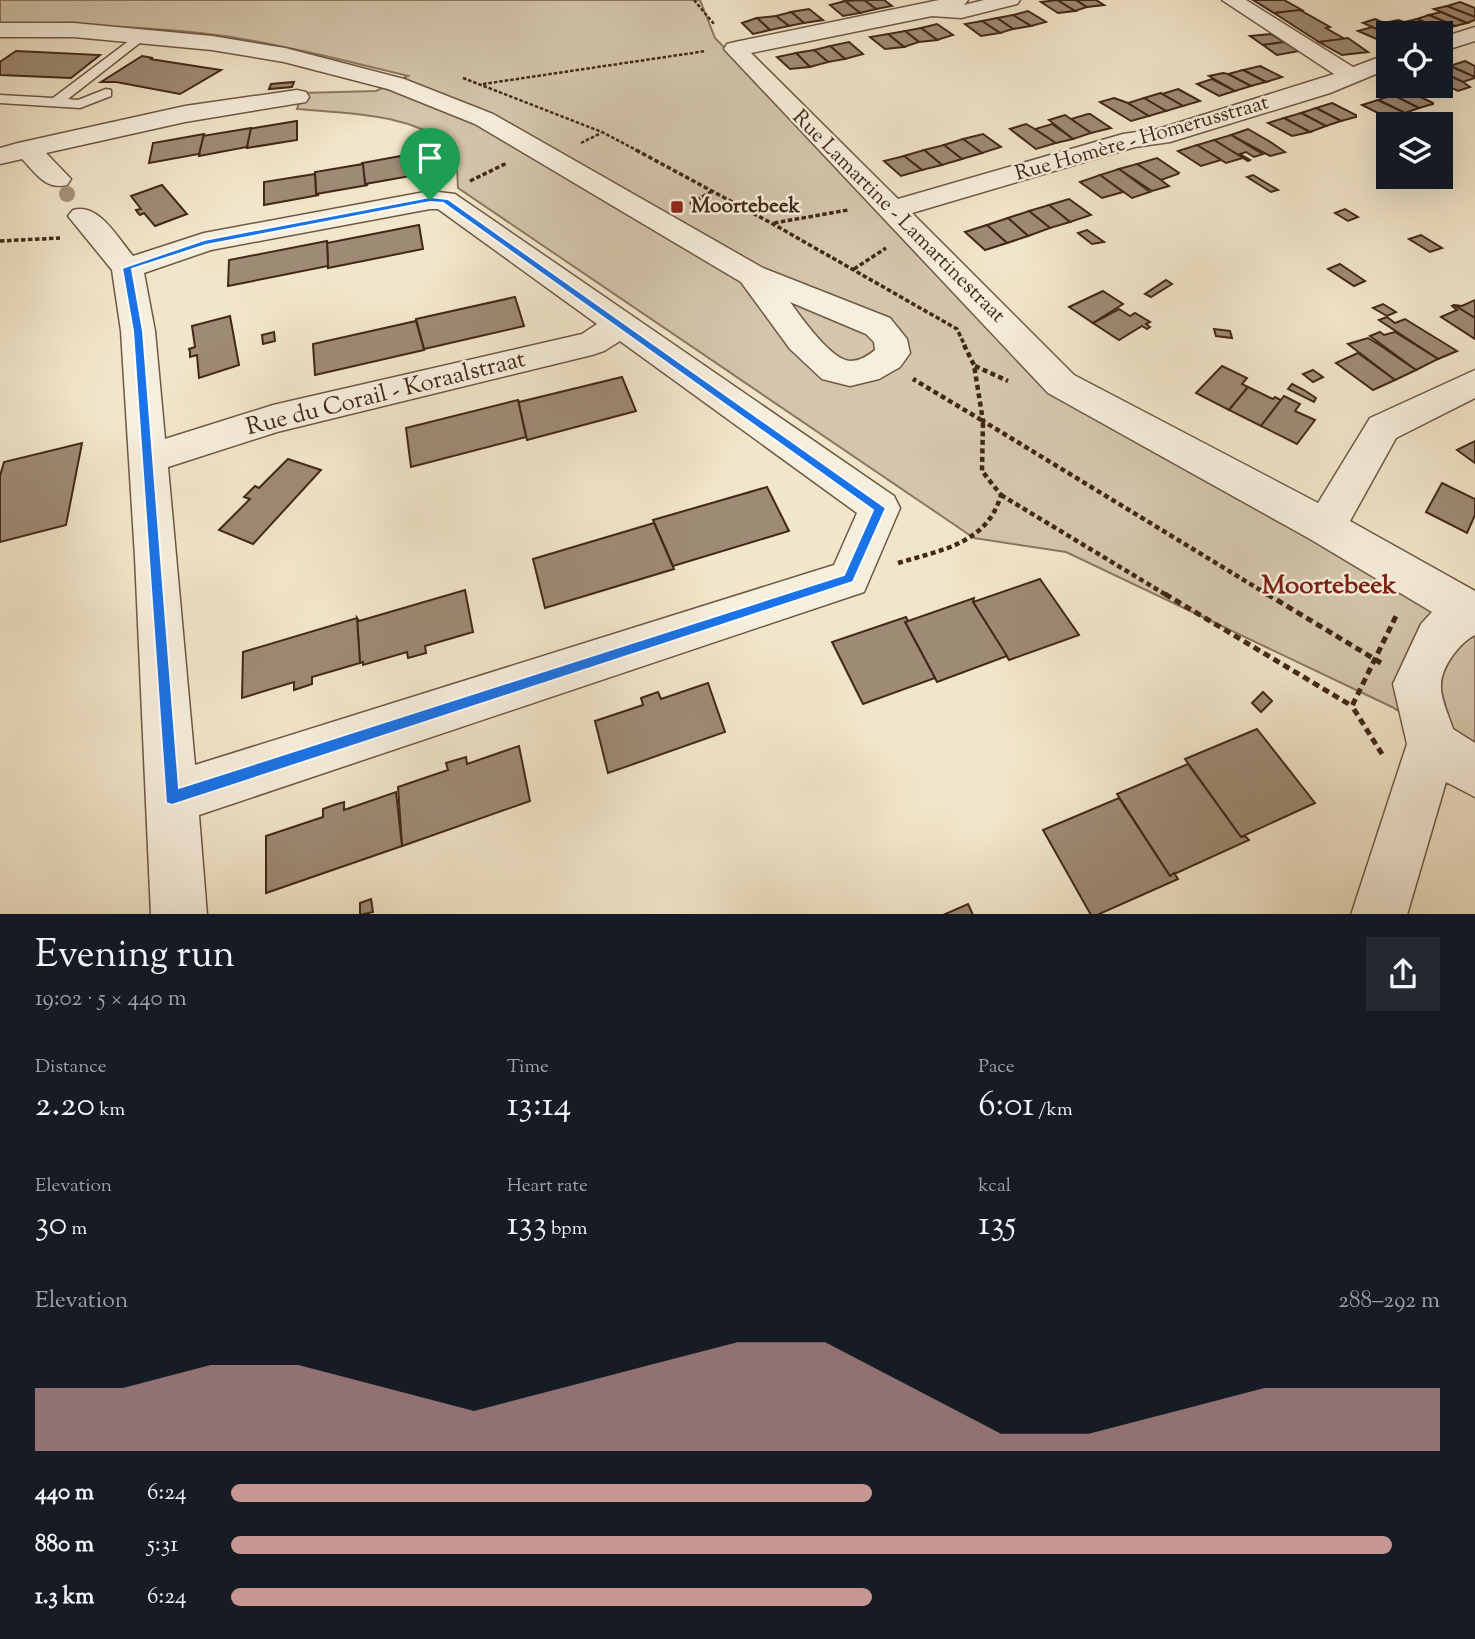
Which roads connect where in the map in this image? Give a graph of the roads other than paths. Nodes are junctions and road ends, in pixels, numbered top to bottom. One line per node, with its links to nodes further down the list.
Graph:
1 (958, 0): 4 (street)
2 (1010, 0): 4 (street)
3 (1232, 0): 10 (street)
4 (932, 10): 18 (street, Rue Lamartine - Lamartinestraat)
5 (4, 33): 7 (street)
6 (1475, 34): 8 (street)
7 (142, 35): 14 (lane); 21 (street)
8 (1453, 41)
9 (1376, 65): 10 (street, Rue Homère - Homerusstraat)
10 (1349, 74): 18 (street, Rue Homère - Homerusstraat)
11 (106, 93): 14 (lane)
12 (297, 97): 15 (street)
13 (0, 99): 14 (lane)
14 (56, 102)
15 (27, 149): 16 (street); 17 (street)
16 (0, 156)
17 (57, 179)
18 (893, 210): 25 (street, Rue Lamartine - Lamartinestraat)
19 (91, 224): 20 (street)
20 (127, 268): 22 (street); 24 (street)
21 (752, 275): 21 (street)
22 (621, 325): 24 (street, Rue du Corail - Koraalstraat); 29 (street)
23 (1475, 383): 25 (street)
24 (148, 459): 29 (street)
25 (1325, 527): 26 (street, Rue Lamartine - Lamartinestraat)
26 (1475, 614): 27 (street)
27 (1432, 744): 28 (street); 31 (street)
28 (1475, 772)
29 (172, 798): 30 (street)
30 (179, 914)
31 (1379, 914)

